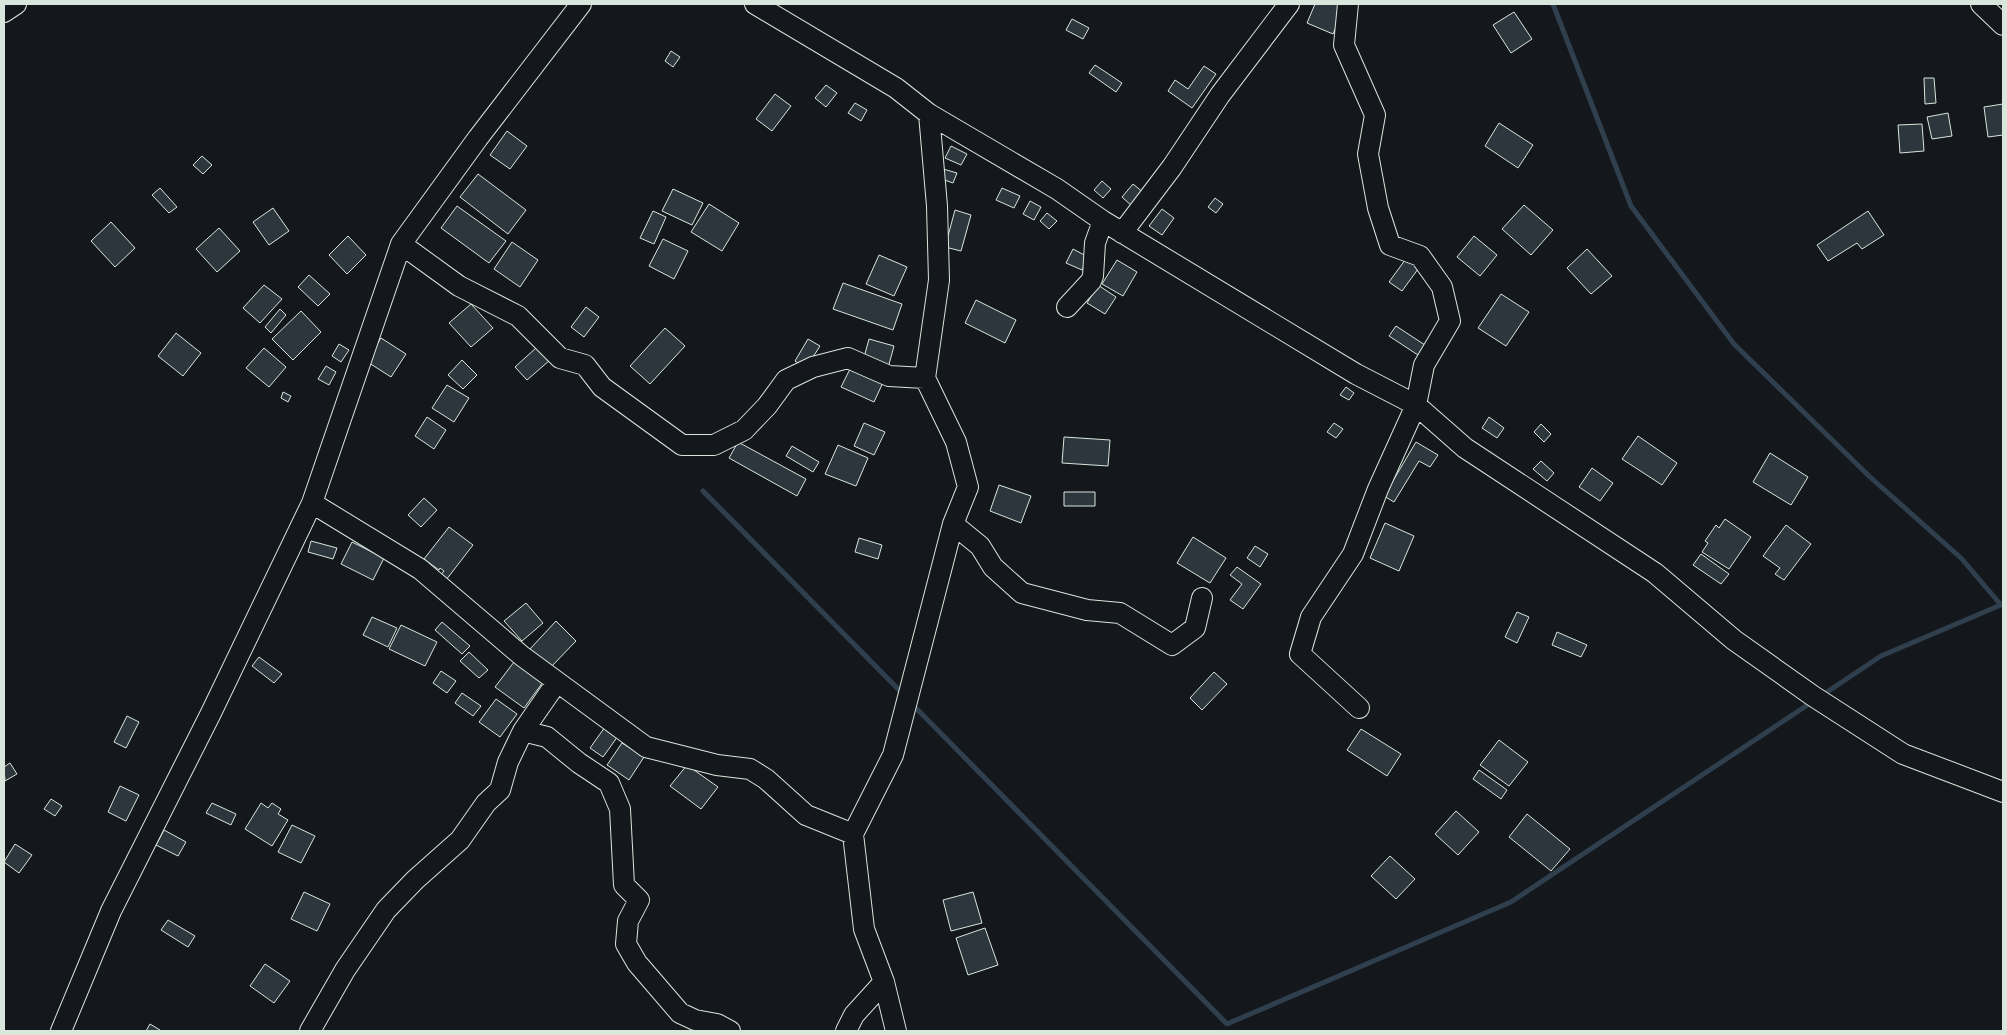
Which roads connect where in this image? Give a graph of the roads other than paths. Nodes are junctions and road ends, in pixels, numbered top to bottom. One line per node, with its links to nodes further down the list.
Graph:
1 (16, 4): 7 (street)
2 (581, 4): 12 (street)
3 (755, 4): 9 (street)
4 (1290, 4): 11 (street)
5 (1348, 4): 15 (street)
6 (1981, 4): 8 (street)
7 (4, 12)
8 (2003, 25)
9 (929, 114): 10 (street); 14 (street)
10 (1103, 221): 11 (street); 13 (street)
11 (1122, 233): 15 (street)
12 (401, 244): 14 (street); 16 (street)
13 (1067, 307)
14 (925, 378): 17 (street)
15 (1416, 405): 20 (street); 22 (street)
16 (312, 503): 19 (street); 25 (street)
17 (954, 524): 18 (street); 23 (street)
18 (1202, 598)
19 (557, 682): 21 (street); 23 (street)
20 (1359, 708)
21 (523, 732): 26 (street); 27 (street)
22 (2003, 792)
23 (853, 834): 24 (street)
24 (884, 982): 28 (street); 29 (street)
25 (61, 1031)
26 (310, 1031)
27 (730, 1031)
28 (846, 1031)
29 (896, 1031)

